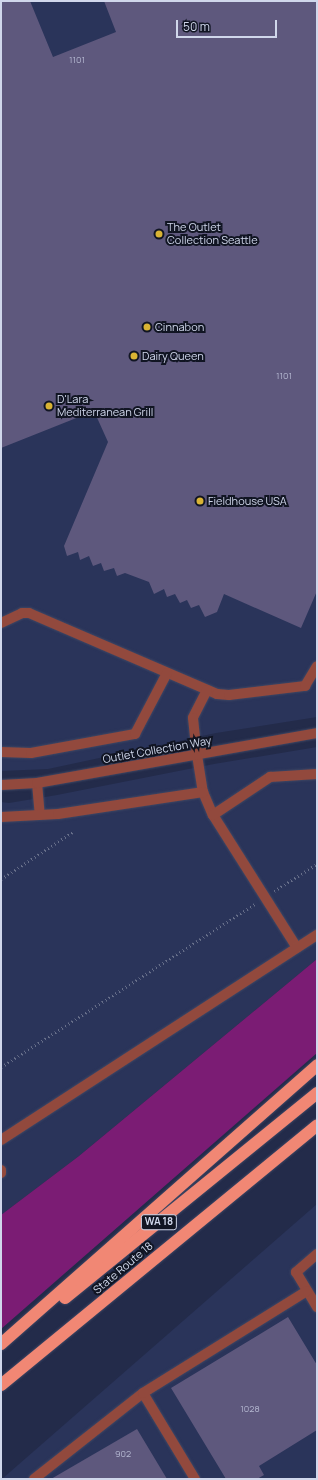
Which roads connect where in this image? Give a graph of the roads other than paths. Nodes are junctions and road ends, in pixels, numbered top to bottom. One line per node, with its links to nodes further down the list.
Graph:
1 (1, 623): 3 (street)
2 (317, 666): 4 (street)
3 (167, 673): 4 (street); 6 (street)
4 (207, 690): 7 (street)
5 (317, 733): 7 (street, Outlet Collection Way)
6 (1, 752)
7 (197, 755): 9 (street, Outlet Collection Way); 11 (street)
8 (317, 774): 13 (street)
9 (36, 783): 10 (street, Outlet Collection Way); 12 (street)
10 (1, 785)
11 (203, 792): 12 (street); 13 (street)
12 (40, 815): 14 (street)
13 (212, 815): 16 (street)
14 (1, 817)
15 (317, 935): 16 (street)
16 (297, 948): 21 (street)
17 (317, 1064): 26 (highway)
18 (317, 1093): 27 (highway, State Route 18 / WA 18)
19 (317, 1125): 22 (highway, State Route 18 / WA 18)
20 (317, 1134): 22 (highway)
21 (1, 1140)
22 (223, 1201): 28 (highway, State Route 18 / WA 18)
23 (317, 1254): 24 (street)
24 (307, 1291): 25 (street); 29 (street)
25 (317, 1307)
26 (1, 1344)
27 (1, 1350)
28 (1, 1385)
29 (143, 1393): 30 (street); 31 (street)
30 (34, 1479)
31 (195, 1479)

